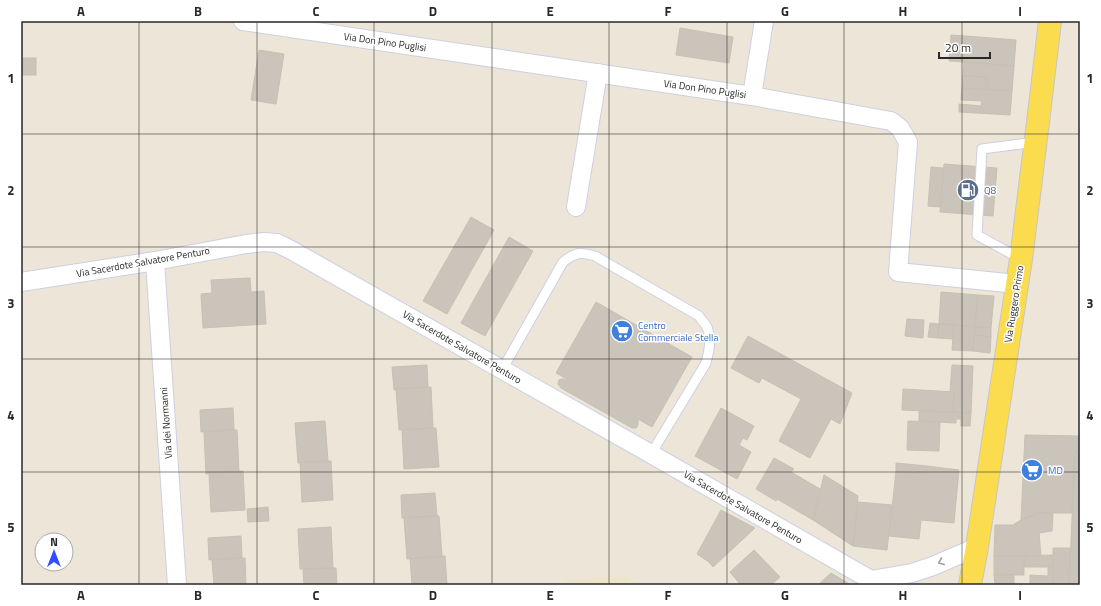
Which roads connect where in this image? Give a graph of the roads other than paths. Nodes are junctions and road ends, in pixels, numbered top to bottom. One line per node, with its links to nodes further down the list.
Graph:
1 (243, 21): 4 (street, Via Don Pino Puglisi)
2 (764, 21): 5 (street)
3 (1050, 21): 6 (main road, Via Ruggero Primo)
4 (598, 73): 5 (street, Via Don Pino Puglisi); 7 (street)
5 (752, 96): 11 (street, Via Don Pino Puglisi)
6 (1036, 142): 8 (main road, Via Ruggero Primo); 8 (lane)
7 (576, 207)
8 (1021, 259): 11 (main road, Via Ruggero Primo)
9 (155, 261): 10 (street, Via Sacerdote Salvatore Penturo); 12 (street, Via Sacerdote Salvatore Penturo); 16 (street, Via dei Normanni)
10 (21, 282)
11 (1017, 284): 14 (main road, Via Ruggero Primo)
12 (502, 370): 13 (street, Via Sacerdote Salvatore Penturo); 13 (lane)
13 (651, 454): 15 (street, Via Sacerdote Salvatore Penturo)
14 (977, 547): 15 (street, one-way to 15); 17 (main road, Via Ruggero Primo)
15 (878, 583)
16 (177, 585)
17 (970, 585)

